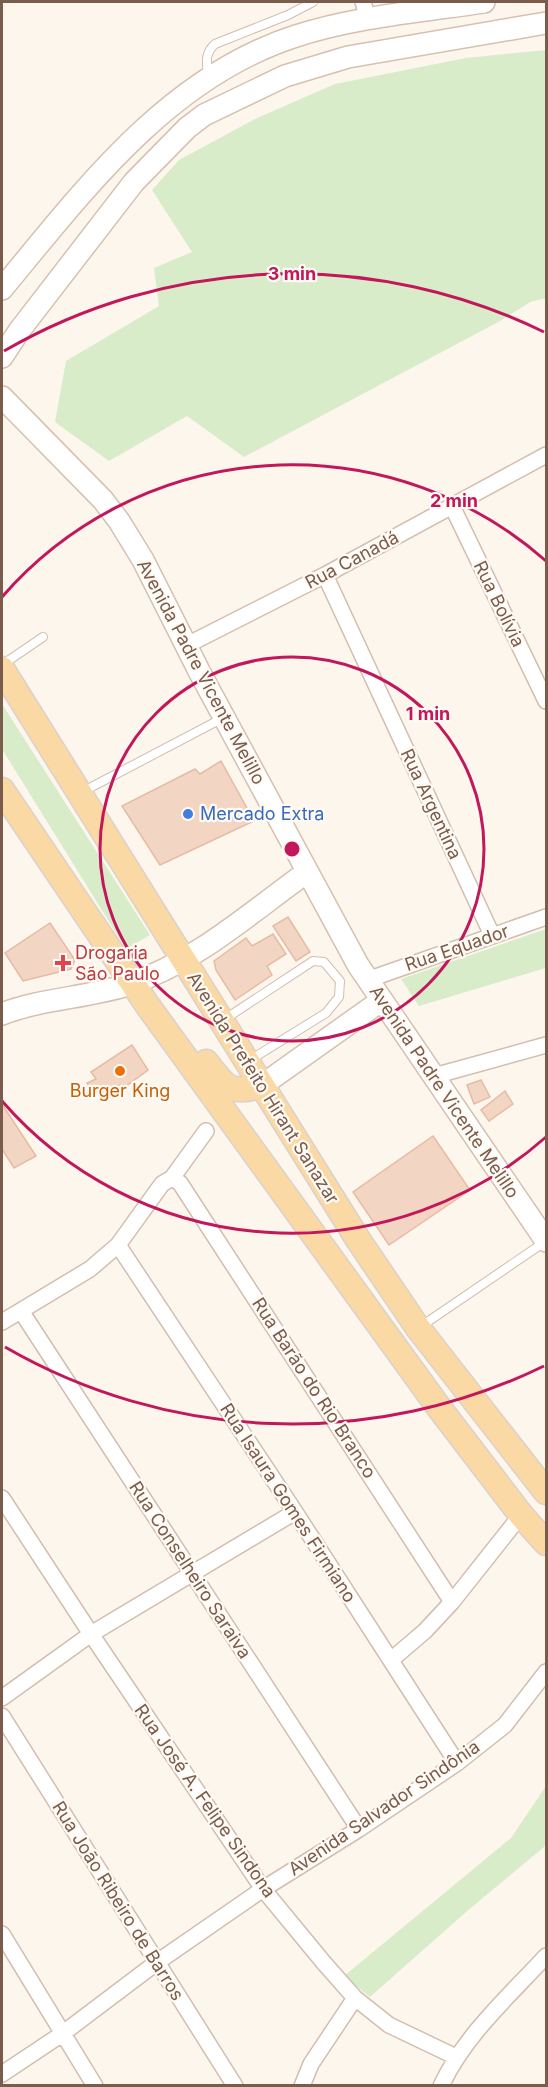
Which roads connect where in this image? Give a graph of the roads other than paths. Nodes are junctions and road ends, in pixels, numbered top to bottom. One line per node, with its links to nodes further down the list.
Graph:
1 (313, 2): 5 (lane)
2 (484, 2): 3 (main road)
3 (365, 10): 5 (main road)
4 (546, 23): 7 (main road)
5 (208, 78): 6 (main road)
6 (2, 289)
7 (10, 332): 8 (main road)
8 (2, 357)
9 (2, 397): 14 (main road, Avenida Padre Vicente Melillo)
10 (546, 455): 11 (street, Rua Canadá)
11 (452, 506): 12 (street, Rua Canadá); 16 (street, Rua Bolívia)
12 (325, 575): 14 (street, Rua Canadá); 22 (street, Rua Argentina)
13 (43, 637): 15 (lane)
14 (187, 645): 17 (main road, Avenida Padre Vicente Melillo)
15 (2, 667): 19 (main road, Avenida Prefeito Hirant Sanazar)
16 (546, 701)
17 (224, 718): 19 (lane); 20 (main road, Avenida Padre Vicente Melillo)
18 (2, 790): 25 (main road, Avenida Prefeito Hirant Sanazar)
19 (78, 794): 23 (main road, Avenida Prefeito Hirant Sanazar)
20 (307, 872): 23 (main road); 24 (main road, Avenida Padre Vicente Melillo)
21 (546, 917): 22 (street, Rua Equador)
22 (492, 935): 24 (street, Rua Equador)
23 (183, 960): 25 (main road); 28 (main road, Avenida Prefeito Hirant Sanazar)
24 (367, 980): 26 (main road, Avenida Padre Vicente Melillo)
25 (132, 984): 27 (main road); 29 (main road, Avenida Prefeito Hirant Sanazar)
26 (382, 1000): 32 (main road, Avenida Padre Vicente Melillo); 33 (main road)
27 (2, 1014)
28 (220, 1022): 31 (main road, Avenida Prefeito Hirant Sanazar); 31 (lane)
29 (163, 1026): 33 (main road); 44 (main road, Avenida Prefeito Hirant Sanazar)
30 (546, 1045): 32 (street)
31 (246, 1062): 33 (main road, Avenida Prefeito Hirant Sanazar)
32 (434, 1076): 36 (main road, Avenida Padre Vicente Melillo)
33 (261, 1086): 40 (main road, Avenida Prefeito Hirant Sanazar)
34 (206, 1131): 35 (street)
35 (172, 1178): 37 (street); 47 (street, Rua Barão do Rio Branco)
36 (546, 1241): 40 (lane)
37 (117, 1245): 38 (street); 43 (street, Rua Isaura Gomes Firmiano)
38 (21, 1311): 39 (street); 46 (street, Rua Conselheiro Saraiva)
39 (2, 1322)
40 (418, 1328): 41 (main road, Avenida Prefeito Hirant Sanazar)
41 (546, 1492)
42 (2, 1498): 48 (street, Rua José A. Felipe Sindona)
43 (295, 1512): 46 (street); 49 (street, Rua Isaura Gomes Firmiano)
44 (520, 1515): 45 (main road, Avenida Prefeito Hirant Sanazar); 47 (street)
45 (546, 1543)
46 (193, 1573): 48 (street); 54 (street, Rua Conselheiro Saraiva)
47 (452, 1602): 49 (street)
48 (91, 1634): 51 (street); 55 (street, Rua José A. Felipe Sindona)
49 (391, 1660): 53 (street, Rua Isaura Gomes Firmiano)
50 (546, 1673): 53 (street, Avenida Salvador Sindônia)
51 (2, 1698)
52 (2, 1716): 58 (street, Rua João Ribeiro de Barros)
53 (457, 1763): 54 (street, Avenida Salvador Sindônia)
54 (359, 1829): 55 (street, Avenida Salvador Sindônia)
55 (263, 1889): 58 (street, Avenida Salvador Sindônia); 59 (street, Rua José A. Felipe Sindona)
56 (2, 1934): 60 (street)
57 (546, 1956): 61 (street)
58 (156, 1963): 60 (street, Avenida Salvador Sindônia); 64 (street, Rua João Ribeiro de Barros)
59 (355, 1998): 61 (street, Rua José A. Felipe Sindona); 65 (street)
60 (63, 2034): 62 (street, Avenida Salvador Sindônia); 63 (street)
61 (456, 2057): 66 (street)
62 (2, 2074)
63 (95, 2085)
64 (235, 2085)
65 (302, 2085)
66 (441, 2085)

